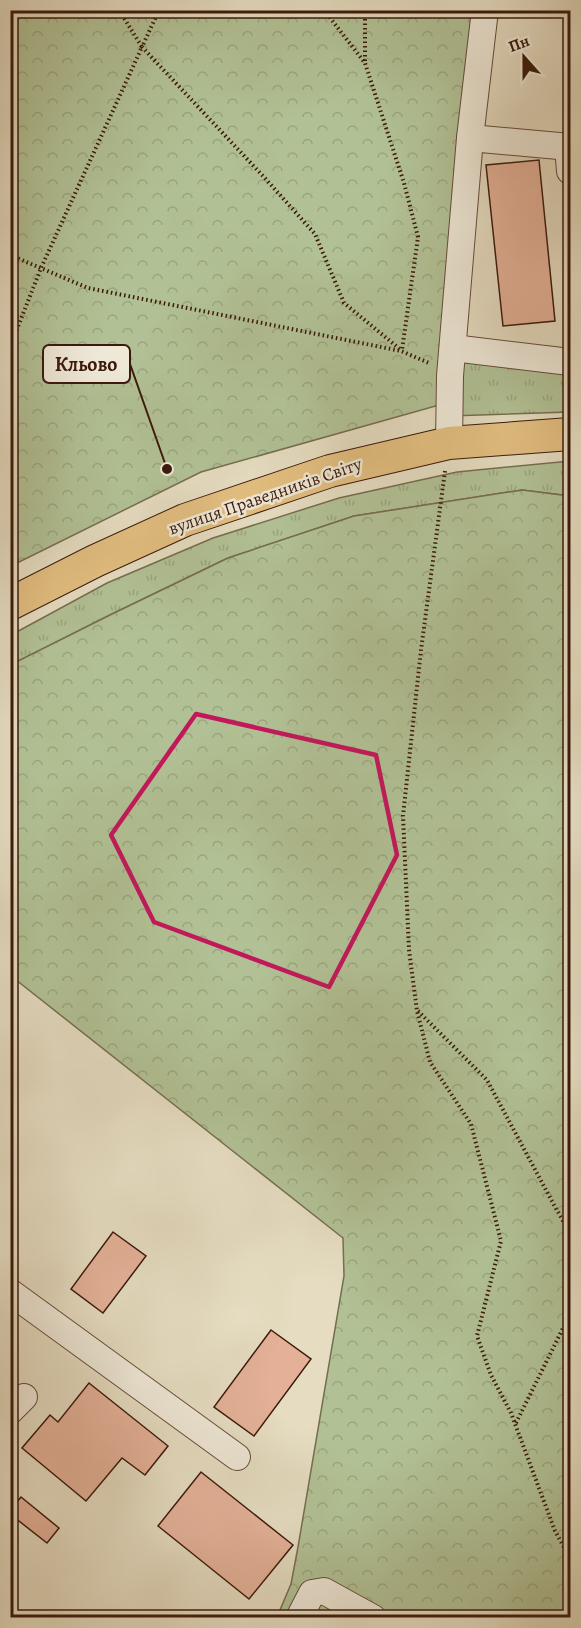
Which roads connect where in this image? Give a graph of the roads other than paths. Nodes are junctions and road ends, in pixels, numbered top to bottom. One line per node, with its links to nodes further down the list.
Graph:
1 (485, 10): 2 (lane)
2 (470, 138): 3 (lane); 4 (lane)
3 (570, 155)
4 (453, 348): 5 (lane); 7 (lane)
5 (570, 362)
6 (570, 434): 7 (main road, вулиця Праведників Світу)
7 (449, 443): 8 (main road, вулиця Праведників Світу)
8 (10, 604)
9 (10, 1292): 10 (lane)
10 (237, 1458)
11 (299, 1617): 12 (lane)
12 (373, 1617)

